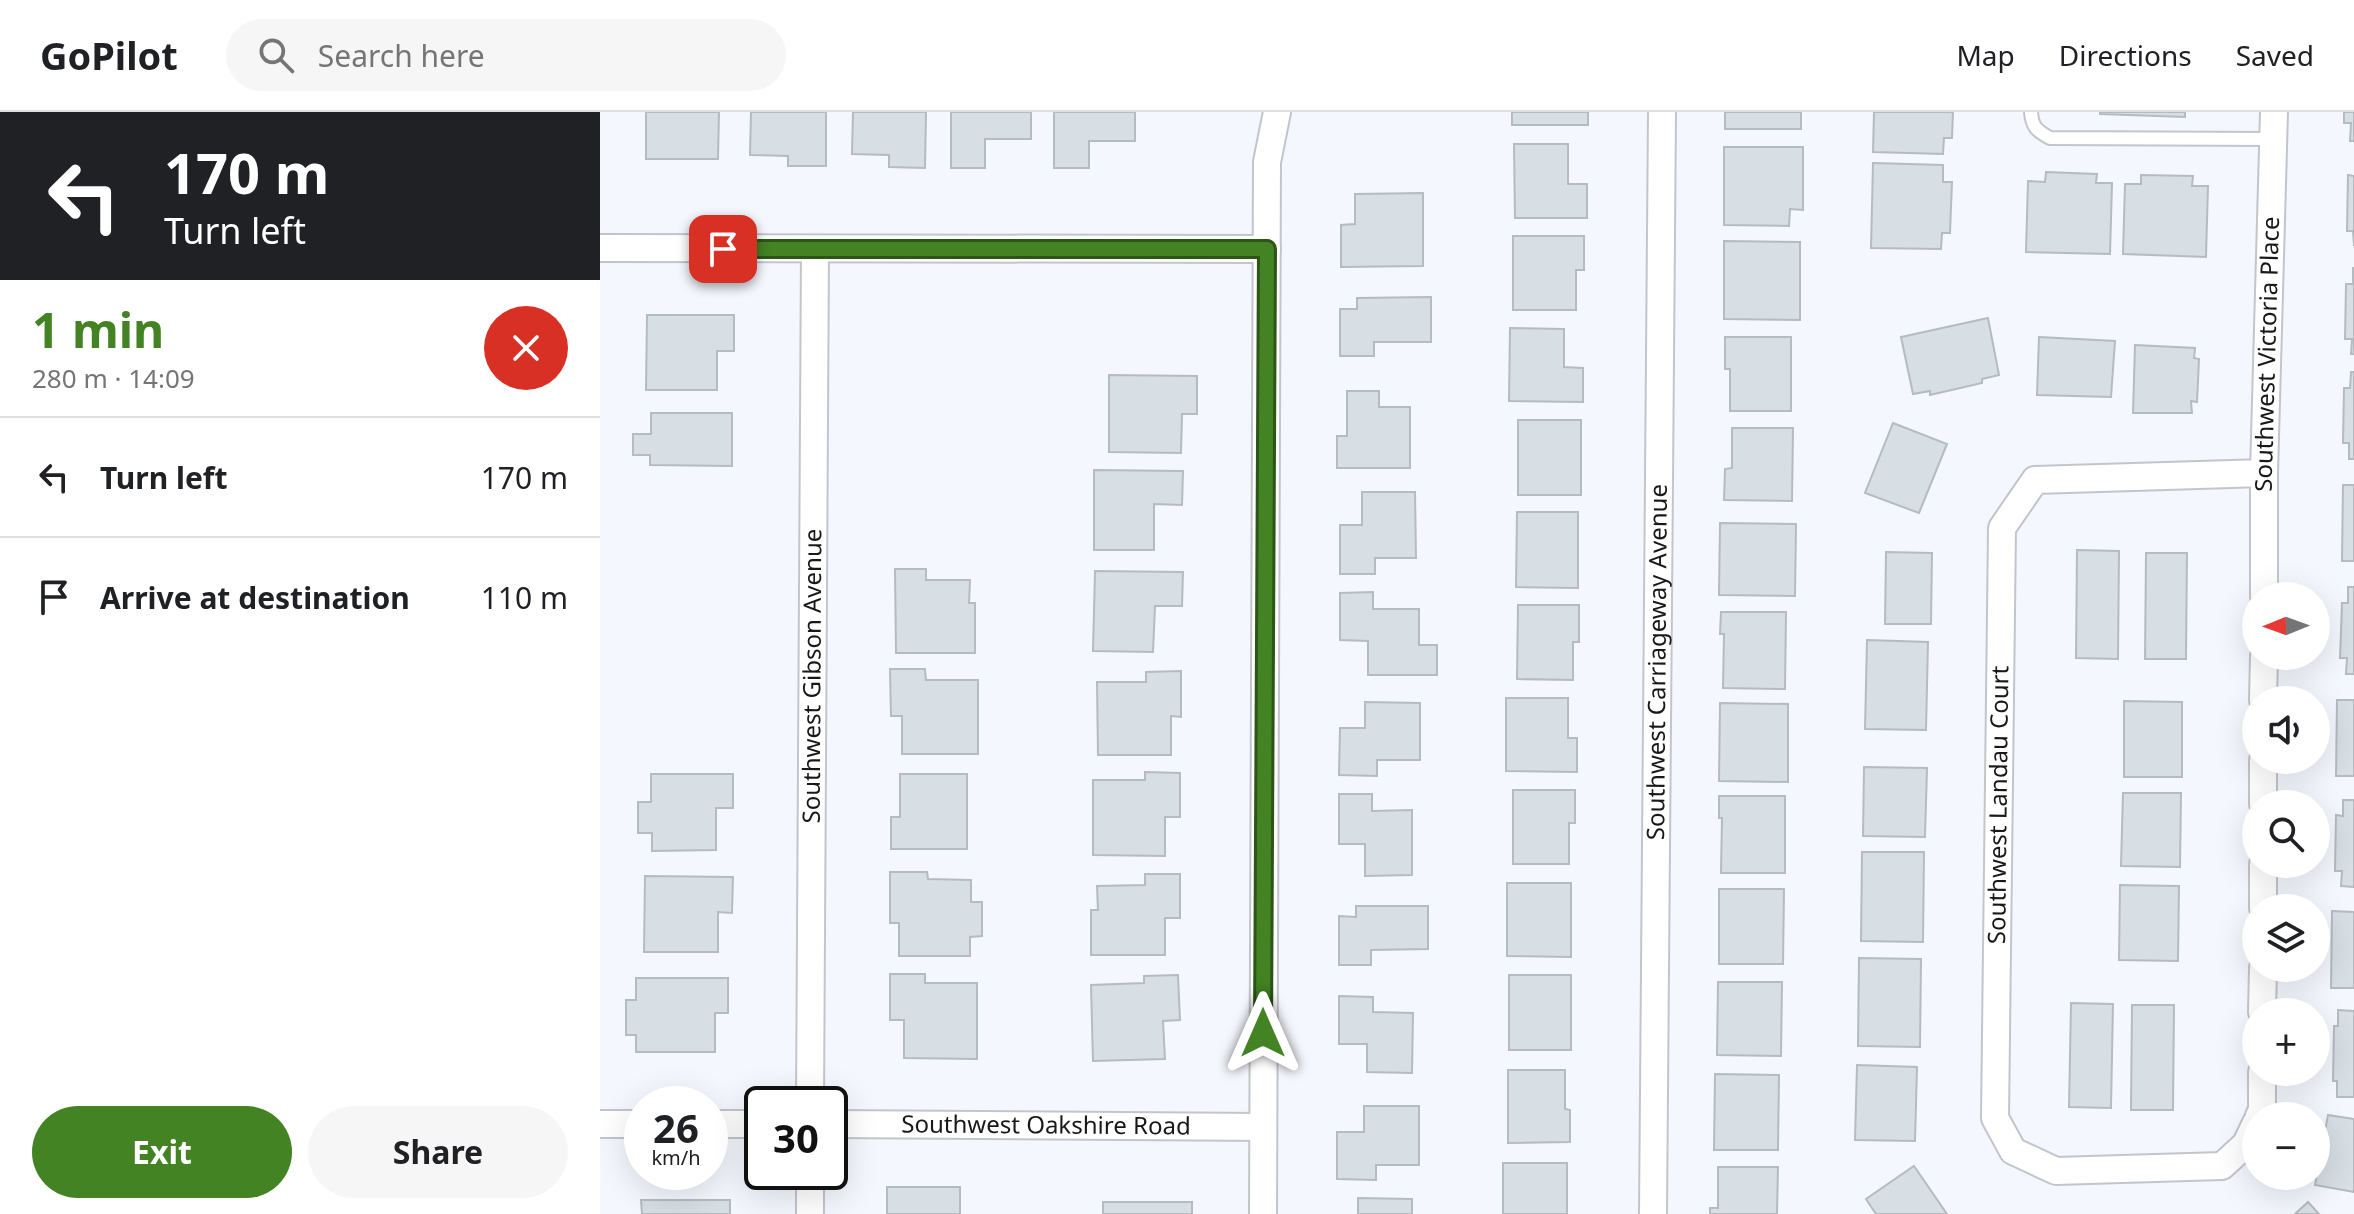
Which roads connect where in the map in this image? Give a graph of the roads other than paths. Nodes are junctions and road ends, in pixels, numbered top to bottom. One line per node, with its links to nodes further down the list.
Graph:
1 (1277, 112): 8 (street)
2 (1662, 112): 20 (street, Southwest Carriageway Avenue)
3 (2031, 112): 5 (lane)
4 (2274, 112): 5 (street, Southwest Victoria Place)
5 (2274, 139): 9 (street, Southwest Victoria Place)
6 (600, 248): 7 (street)
7 (815, 249): 8 (street); 11 (street, Southwest Gibson Avenue)
8 (1267, 249): 15 (street)
9 (2264, 473): 10 (street, Southwest Victoria Place); 16 (street, Southwest Landau Court)
10 (2264, 582)
11 (810, 1086)
12 (600, 1124): 13 (street)
13 (624, 1124)
14 (848, 1124): 15 (street, Southwest Oakshire Road)
15 (1263, 1127): 19 (street)
16 (2242, 1148)
17 (810, 1190): 18 (street)
18 (810, 1214)
19 (1263, 1214)
20 (1653, 1214)

